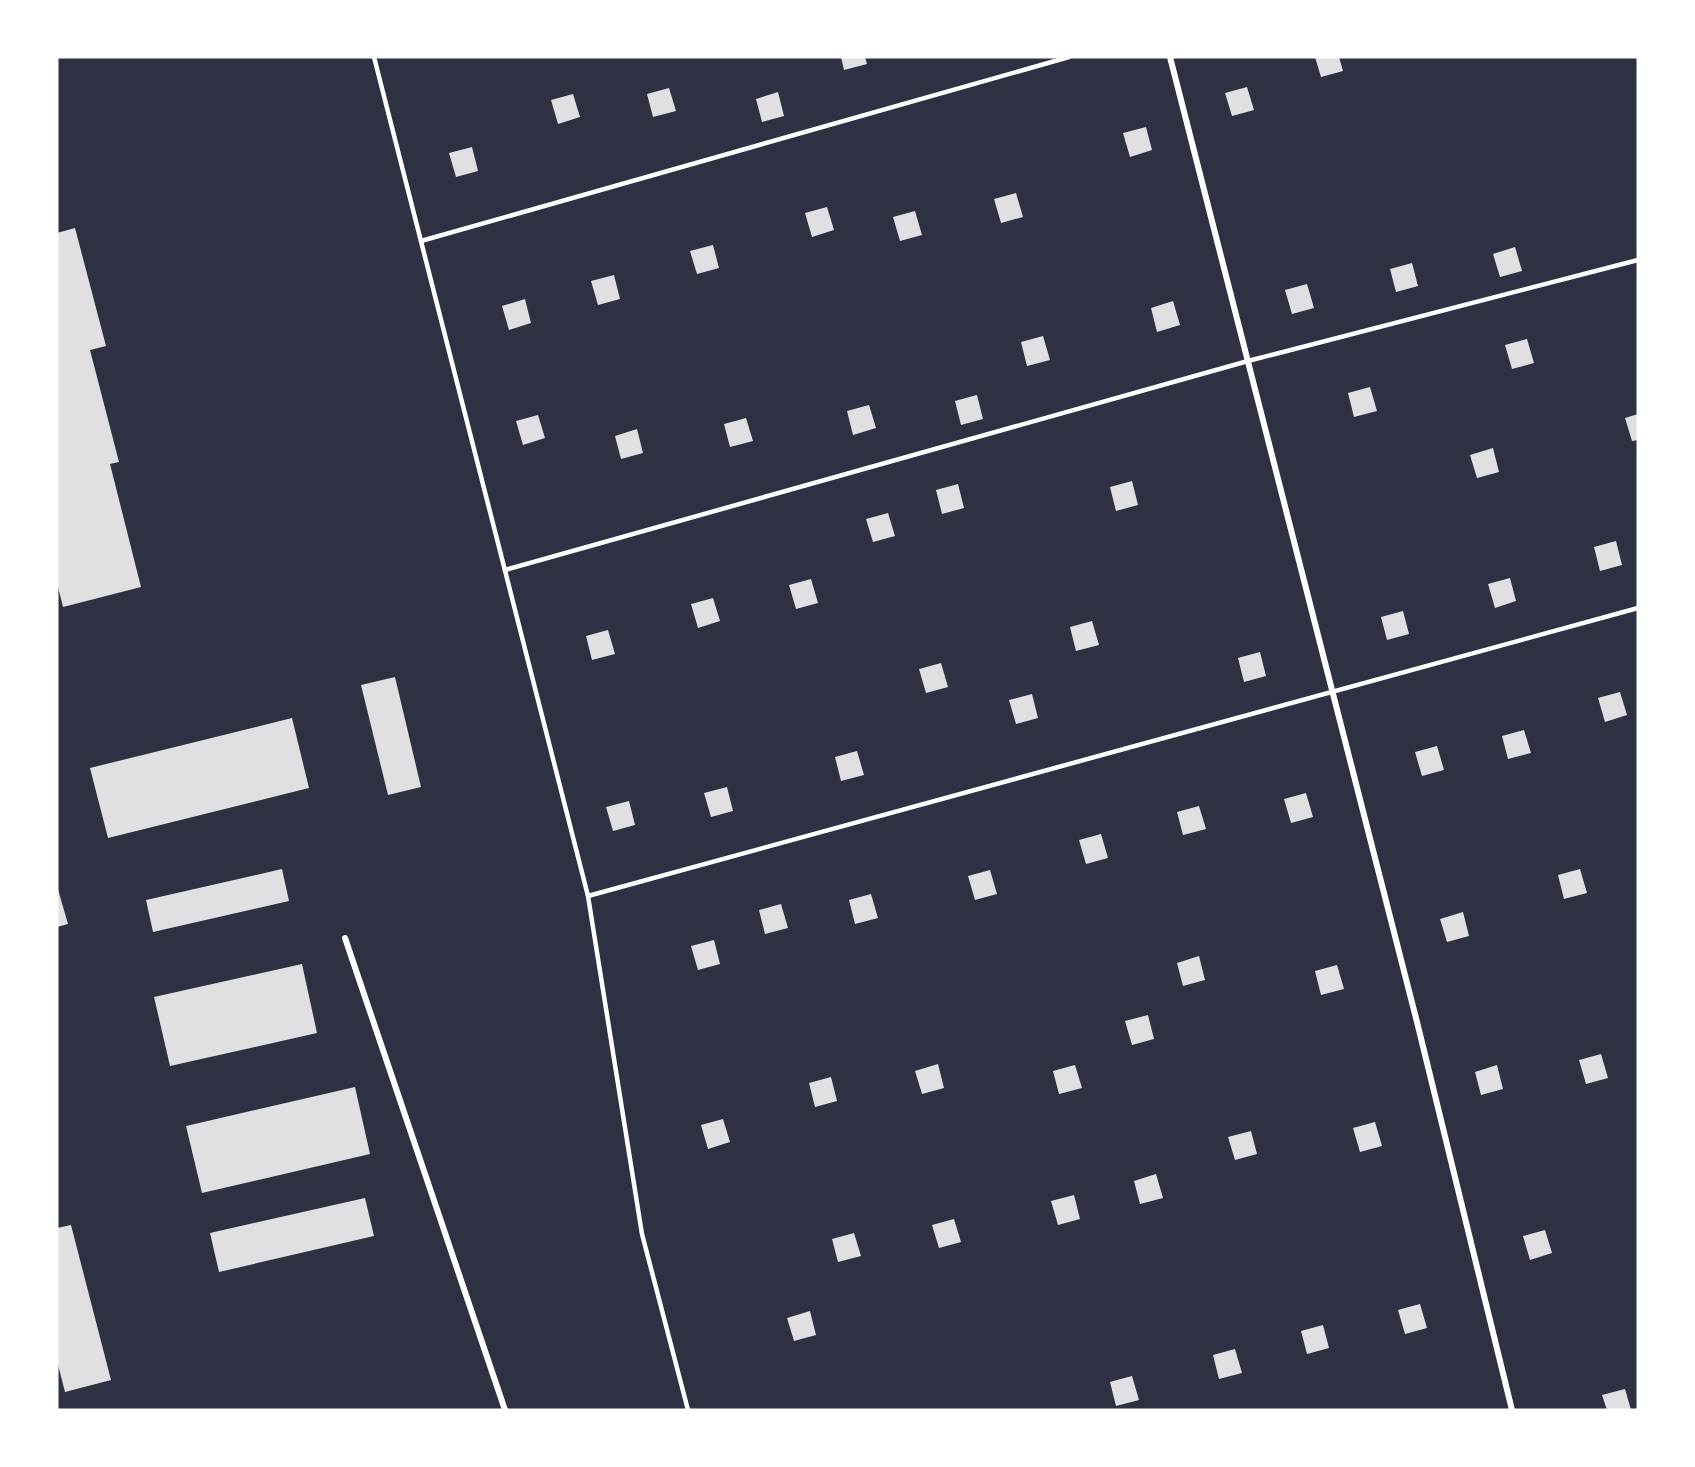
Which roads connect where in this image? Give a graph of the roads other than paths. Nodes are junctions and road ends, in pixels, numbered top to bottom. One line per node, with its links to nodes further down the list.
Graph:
1 (374, 57): 4 (lane)
2 (1069, 57): 4 (lane)
3 (1170, 57): 6 (street)
4 (421, 241): 7 (lane)
5 (1638, 260): 6 (lane)
6 (1248, 361): 7 (lane); 9 (street)
7 (505, 570): 10 (lane)
8 (1638, 608): 9 (lane)
9 (1332, 692): 10 (lane); 14 (street)
10 (588, 896): 13 (lane)
11 (345, 938): 12 (street)
12 (505, 1410)
13 (688, 1410)
14 (1512, 1410)

